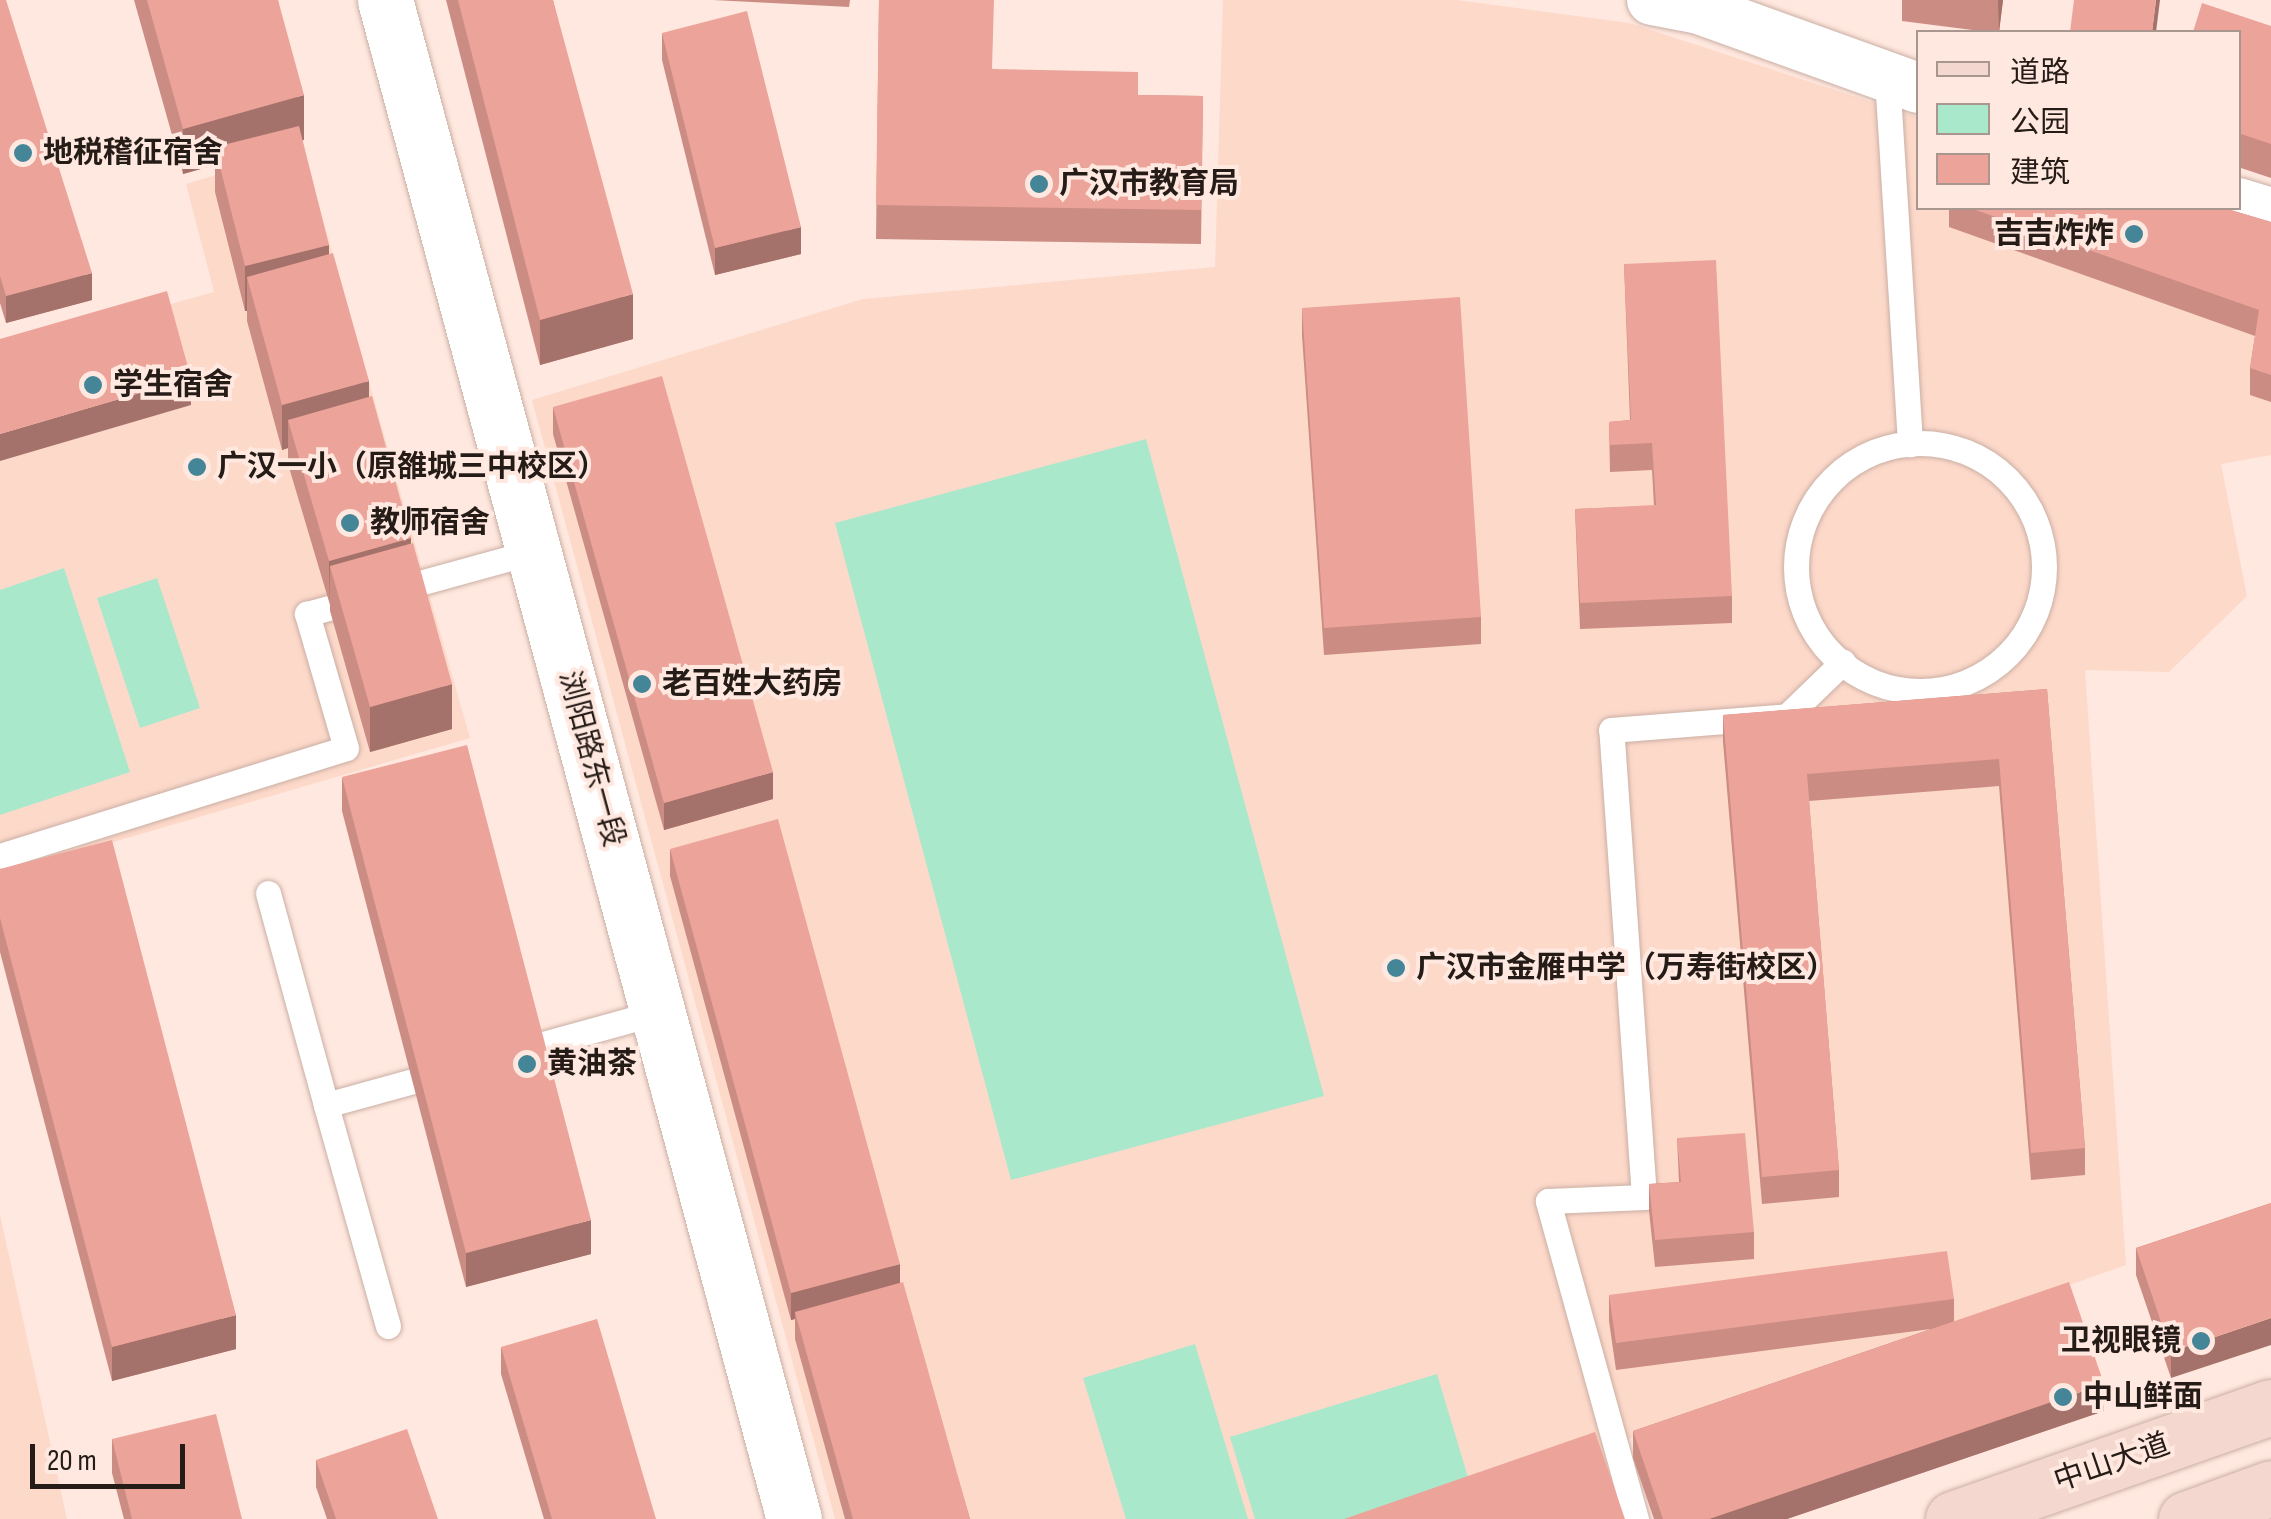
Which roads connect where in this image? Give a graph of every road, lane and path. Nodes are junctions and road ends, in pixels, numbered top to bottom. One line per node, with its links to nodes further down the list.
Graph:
1 (385, 0): 7 (street, 浏阳路东一段)
2 (1652, 0): 3 (street)
3 (1903, 83): 6 (lane)
4 (2241, 204): 5 (street)
5 (2271, 214)
6 (1910, 444): 8 (lane); 8 (lane)
7 (535, 552): 9 (lane); 11 (street, 浏阳路东一段)
8 (1843, 662): 17 (lane)
9 (0, 856)
10 (268, 893): 12 (lane)
11 (659, 1012): 12 (lane); 16 (street, 浏阳路东一段)
12 (326, 1105): 13 (lane)
13 (388, 1326)
14 (2271, 1407): 18 (main road, 中山大道)
15 (2271, 1488): 19 (main road)
16 (794, 1519)
17 (1636, 1519)
18 (1954, 1519)
19 (2186, 1519)

